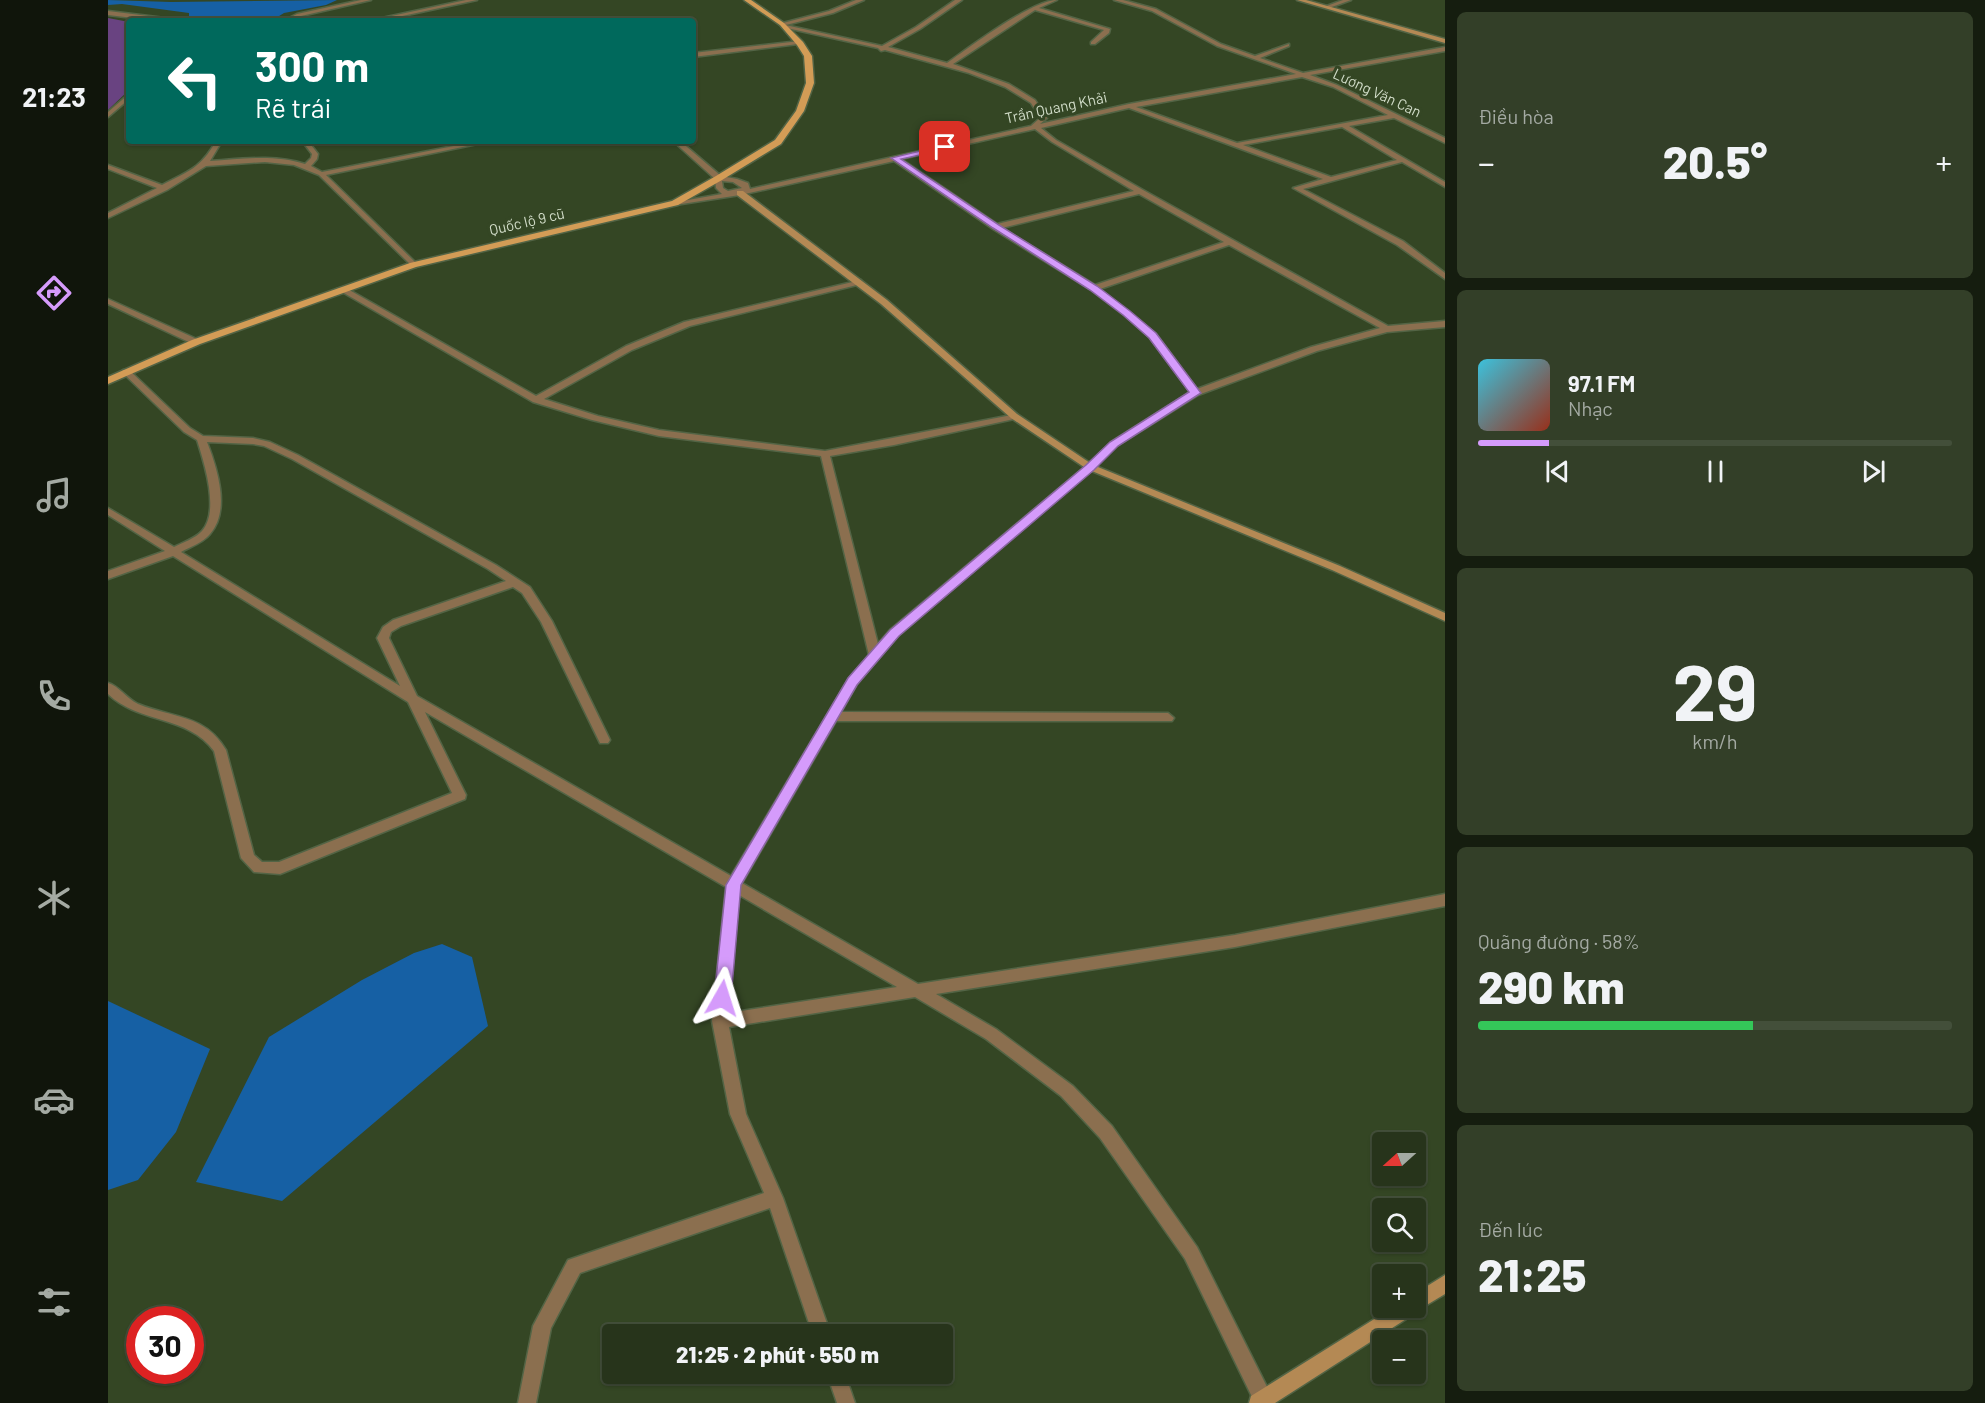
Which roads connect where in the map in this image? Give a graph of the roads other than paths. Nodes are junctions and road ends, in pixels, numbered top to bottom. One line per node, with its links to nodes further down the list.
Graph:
1 (368, 0): 14 (street)
2 (474, 0): 15 (street)
3 (747, 0): 16 (main road, Quốc lộ 9 cũ)
4 (861, 0): 16 (street)
5 (959, 0): 21 (street)
6 (1054, 0): 10 (street)
7 (1117, 0): 24 (street, Lương Văn Can)
8 (1300, 0): 11 (street)
9 (1348, 0): 11 (street)
10 (1034, 8): 19 (street); 25 (street)
11 (1327, 8): 17 (street)
12 (108, 13): 13 (street)
13 (149, 18)
14 (292, 18)
15 (386, 18)
16 (783, 26): 18 (main road, Quốc lộ 9 cũ); 21 (street)
17 (1445, 41)
18 (798, 42): 23 (street); 47 (main road, Quốc lộ 9 cũ)
19 (1093, 44)
20 (1287, 45): 24 (street)
21 (881, 49): 25 (street)
22 (1445, 49): 26 (street, Trần Quang Khải)
23 (696, 55)
24 (1254, 58): 26 (street, Lương Văn Can)
25 (949, 64): 31 (street)
26 (1297, 74): 28 (street, Trần Quang Khải); 30 (street, Lương Văn Can)
27 (126, 99): 29 (street)
28 (1129, 106): 31 (street, Trần Quang Khải); 39 (street)
29 (108, 116)
30 (1395, 116): 32 (street); 33 (street, Lương Văn Can)
31 (1034, 125): 41 (street, Trần Quang Khải); 51 (street)
32 (1344, 126): 39 (street); 42 (street)
33 (1445, 141)
34 (217, 144): 43 (street)
35 (307, 144): 44 (street)
36 (432, 144): 40 (street)
37 (473, 144): 40 (street)
38 (679, 144): 47 (street)
39 (1238, 145): 48 (street)
40 (435, 151): 46 (street)
41 (895, 158): 52 (street, Trần Quang Khải); 55 (street)
42 (1402, 160): 48 (street); 49 (street)
43 (204, 164): 44 (street); 50 (street)
44 (308, 165): 46 (street)
45 (108, 167): 50 (street)
46 (321, 174): 57 (street)
47 (719, 178): 52 (street); 52 (street); 53 (main road, Quốc lộ 9 cũ)
48 (1330, 179): 58 (street)
49 (1445, 185)
50 (164, 188): 54 (street)
51 (1140, 192): 55 (street); 56 (street)
52 (740, 193): 53 (street, Trần Quang Khải); 59 (street)
53 (675, 203): 57 (main road, Quốc lộ 9 cũ)
54 (108, 216)
55 (996, 226): 60 (street)
56 (1230, 243): 60 (street); 64 (street)
57 (413, 265): 61 (main road, Quốc lộ 9 cũ)
58 (1445, 277)
59 (858, 282): 69 (street); 70 (street)
60 (1094, 288): 68 (street)
61 (341, 289): 65 (main road, Quốc lộ 9 cũ); 69 (street)
62 (108, 301): 65 (street)
63 (1445, 324): 64 (street)
64 (1387, 329): 68 (street)
65 (196, 342): 66 (main road, Quốc lộ 9 cũ)
66 (126, 372): 67 (main road, Quốc lộ 9 cũ); 71 (street)
67 (108, 381)
68 (1195, 393): 73 (street)
69 (537, 400): 72 (street)
70 (1014, 416): 72 (street); 73 (street)
71 (201, 439): 75 (street); 77 (street)
72 (825, 454): 79 (street)
73 (1090, 467): 78 (street); 79 (street)
74 (108, 511): 75 (street)
75 (174, 552): 76 (street); 81 (street)
76 (108, 575)
77 (515, 582): 81 (street); 84 (street)
78 (1445, 617)
79 (875, 656): 82 (street)
80 (108, 687): 81 (street)
81 (413, 699): 85 (street)
82 (832, 716): 83 (street); 85 (street)
83 (1168, 717)
84 (604, 740)
85 (734, 885): 87 (street); 88 (street)
86 (1445, 900): 87 (street)
87 (915, 990): 88 (street); 95 (street)
88 (720, 1021): 89 (street)
89 (775, 1198): 93 (street); 96 (street)
90 (1445, 1284): 91 (street)
91 (1426, 1296)
92 (1392, 1318): 95 (street)
93 (818, 1324)
94 (839, 1384): 97 (street)
95 (1262, 1402)
96 (527, 1403)
97 (846, 1403)

